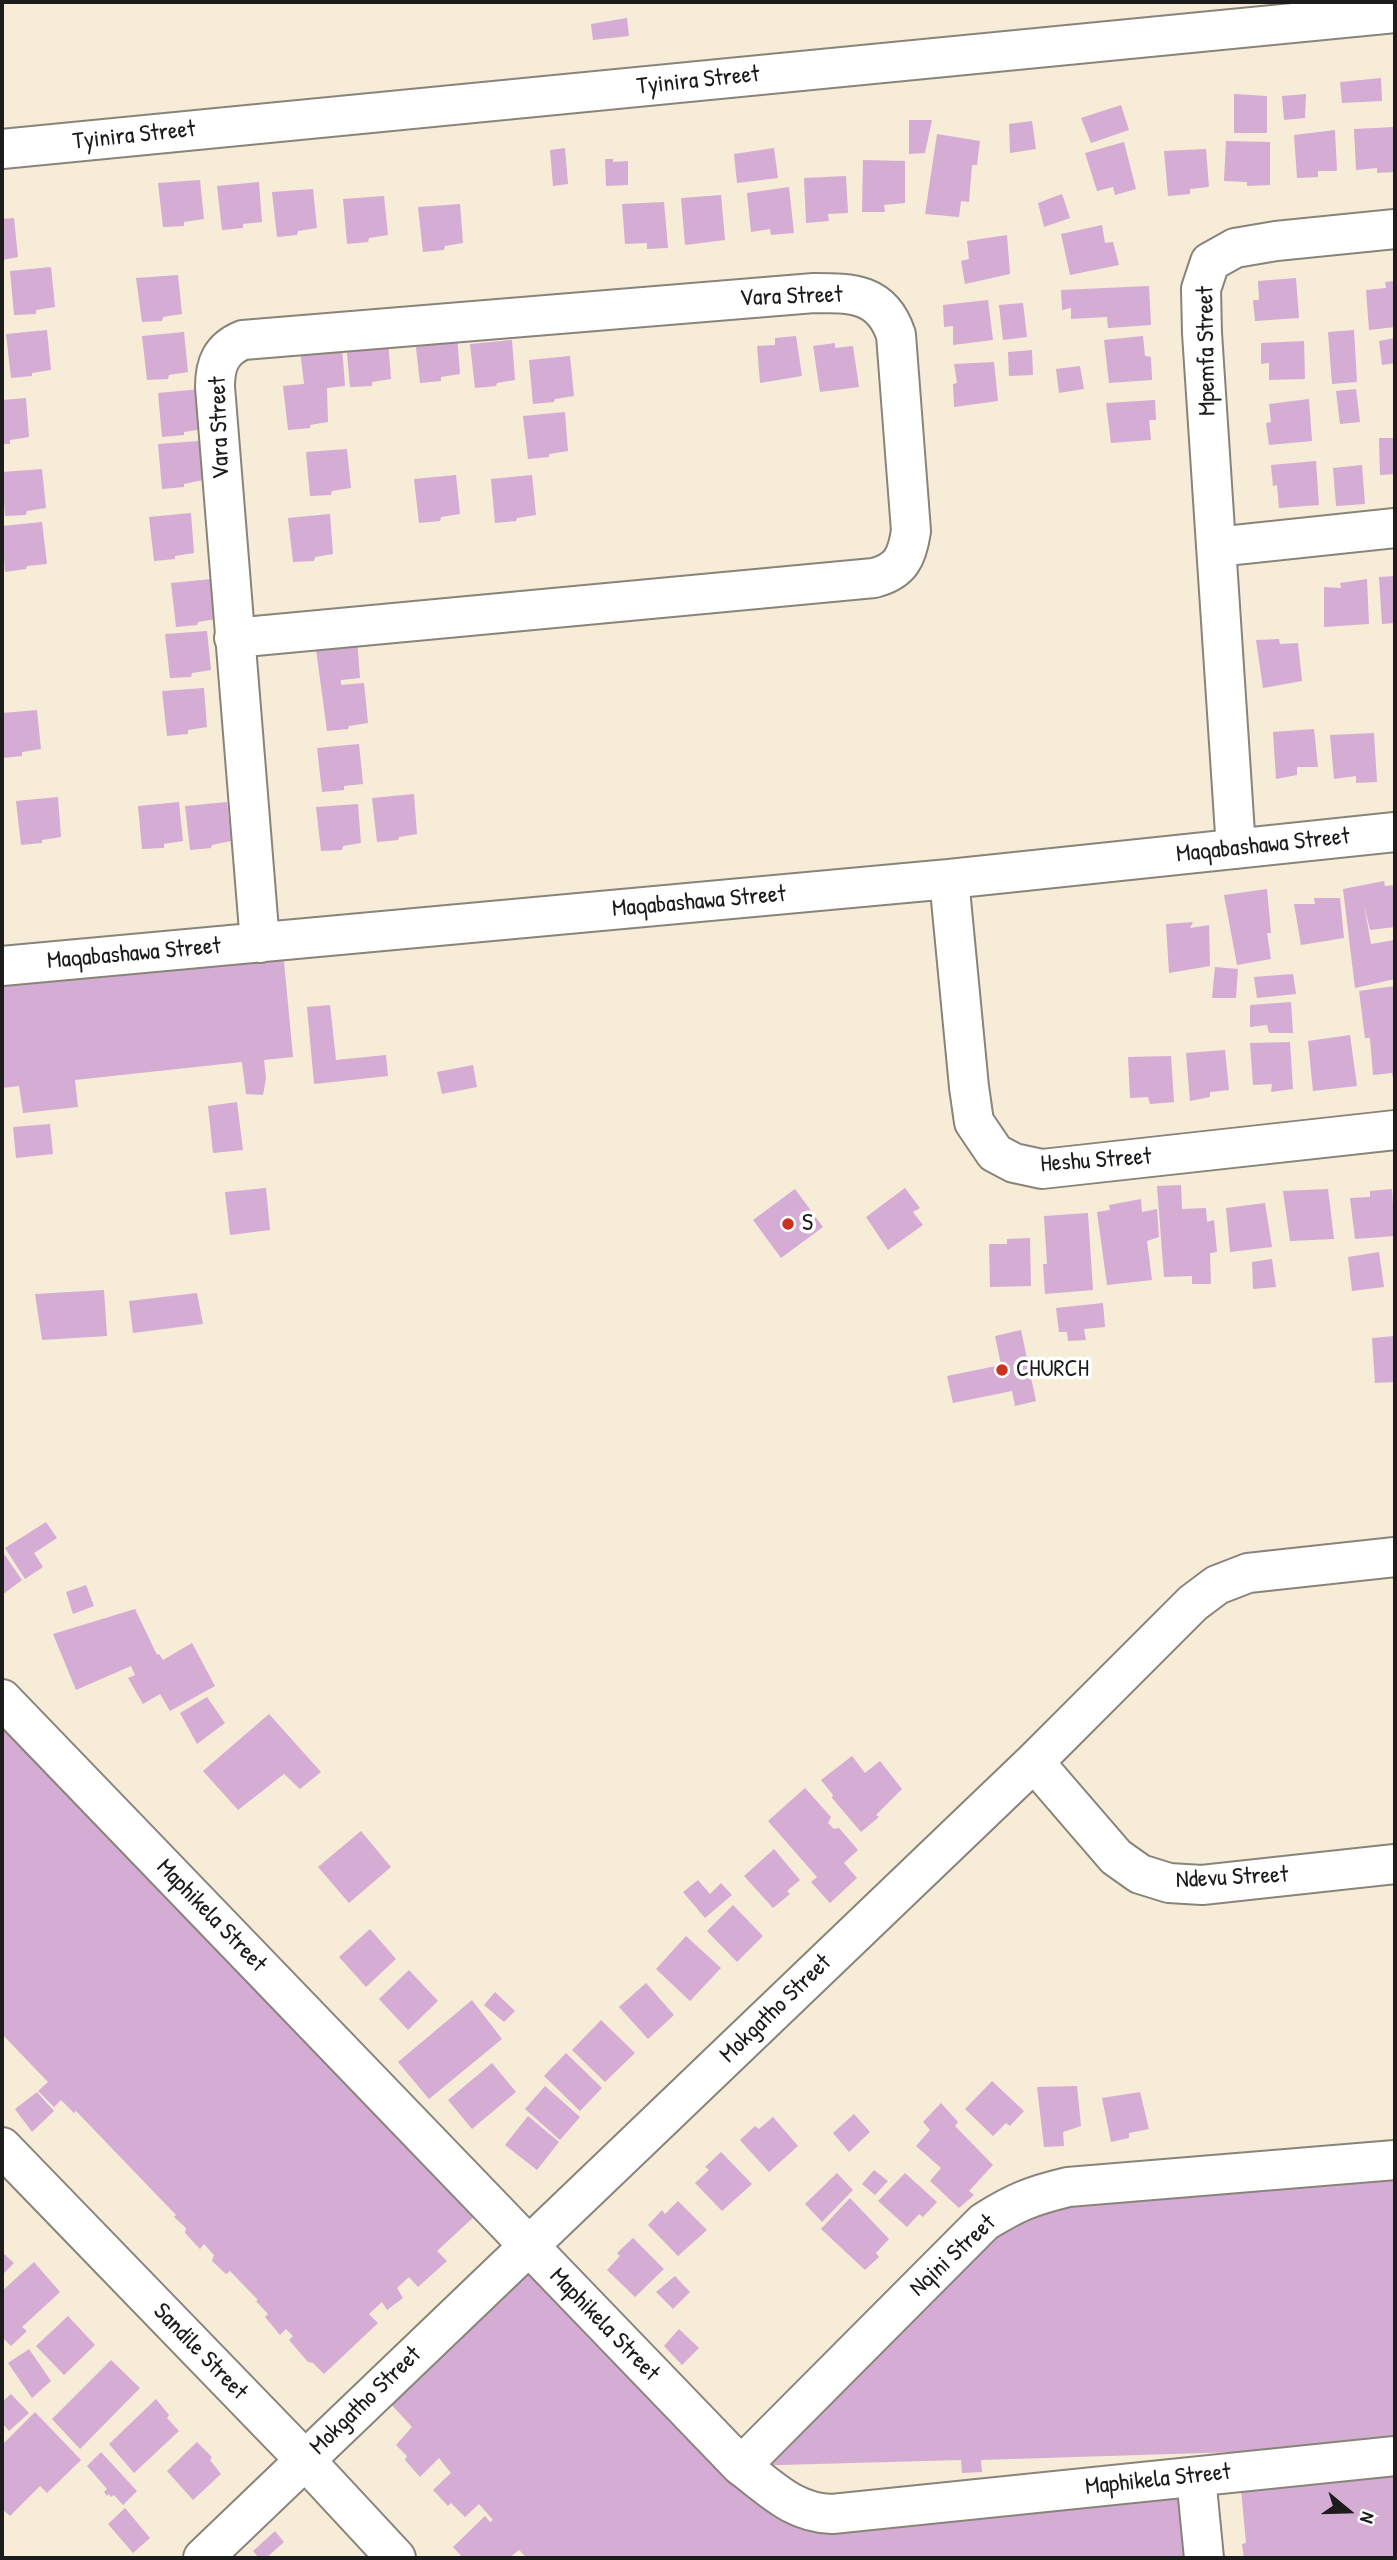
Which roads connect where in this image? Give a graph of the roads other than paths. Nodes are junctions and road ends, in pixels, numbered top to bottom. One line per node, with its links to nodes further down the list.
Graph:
1 (1395, 13): 2 (street, Tyinira Street)
2 (2, 149)
3 (1395, 229): 5 (street, Mpemfa Street)
4 (1395, 528): 5 (street)
5 (1216, 547): 8 (street, Mpemfa Street)
6 (234, 638): 6 (street, Vara Street); 10 (street, Vara Street)
7 (1395, 832): 8 (street, Maqabashawa Street)
8 (1236, 849): 9 (street, Maqabashawa Street)
9 (949, 879): 10 (street, Maqabashawa Street); 12 (street, Heshu Street)
10 (260, 943): 11 (street, Maqabashawa Street)
11 (2, 966)
12 (1395, 1130)
13 (1395, 1557): 15 (street, Mokgatho Street)
14 (2, 1699): 19 (street, Maphikela Street)
15 (1034, 1762): 16 (street, Ndevu Street); 19 (street, Mokgatho Street)
16 (1395, 1864)
17 (2, 2147): 21 (street, Sandile Street)
18 (1395, 2160): 22 (street, Nqini Street)
19 (528, 2245): 21 (street, Mokgatho Street); 22 (street, Maphikela Street)
20 (1395, 2456): 23 (street, Maphikela Street)
21 (305, 2460): 24 (street, Mokgatho Street); 25 (street, Sandile Street)
22 (741, 2466): 23 (street, Maphikela Street)
23 (1196, 2477): 26 (street)
24 (203, 2558)
25 (396, 2558)
26 (1204, 2558)

